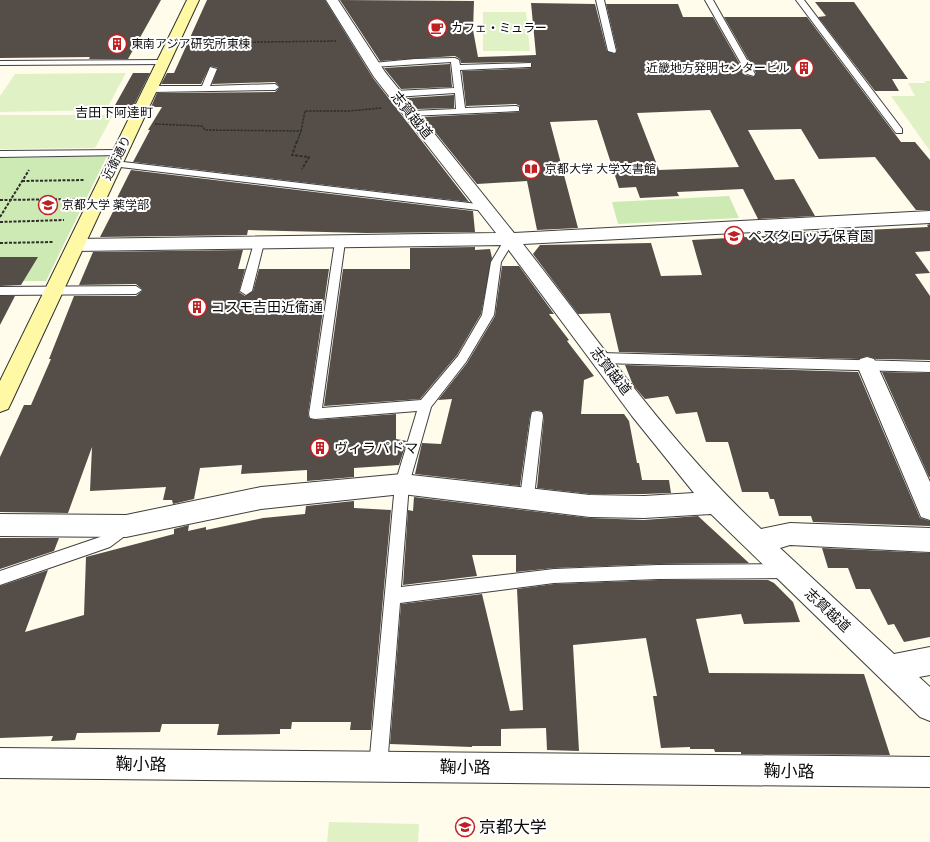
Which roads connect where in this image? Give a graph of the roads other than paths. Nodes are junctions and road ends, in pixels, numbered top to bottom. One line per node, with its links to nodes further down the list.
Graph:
1 (193, 0): 7 (street, 近衛通り)
2 (332, 0): 9 (street, 志賀越道)
3 (600, 0): 6 (lane)
4 (710, 0): 13 (lane)
5 (800, 0): 21 (lane)
6 (612, 51)
7 (164, 62): 8 (lane); 16 (street, 近衛通り)
8 (0, 63)
9 (373, 65): 11 (lane); 18 (street, 志賀越道)
10 (528, 66): 11 (lane)
11 (456, 68): 17 (lane)
12 (213, 69): 15 (lane)
13 (751, 74)
14 (275, 87): 15 (lane)
15 (205, 88): 16 (lane)
16 (151, 89): 23 (street, 近衛通り)
17 (458, 90): 18 (lane); 20 (lane)
18 (404, 105): 20 (lane); 24 (street, 志賀越道)
19 (516, 109): 20 (lane)
20 (461, 111)
21 (899, 131)
22 (0, 154): 23 (lane)
23 (118, 159): 24 (lane); 29 (street, 近衛通り)
24 (486, 208): 26 (street, 志賀越道)
25 (930, 217): 26 (street)
26 (510, 239): 27 (street); 34 (street, 志賀越道); 38 (lane)
27 (340, 242): 28 (street); 38 (lane)
28 (259, 243): 29 (street); 33 (lane)
29 (76, 245): 30 (street, 近衛通り)
30 (54, 290): 31 (lane); 32 (lane); 37 (street, 近衛通り)
31 (136, 290)
32 (0, 291)
33 (246, 291)
34 (600, 358): 35 (lane); 42 (street, 志賀越道)
35 (868, 365): 36 (lane); 43 (street)
36 (930, 367)
37 (0, 404)
38 (425, 405): 40 (lane)
39 (537, 416): 41 (lane)
40 (402, 484): 41 (street); 45 (street); 50 (lane)
41 (527, 498): 42 (street)
42 (716, 503): 47 (street, 志賀越道)
43 (930, 509)
44 (0, 525): 45 (street)
45 (126, 526): 49 (lane)
46 (930, 540): 47 (street)
47 (756, 542): 48 (street, 志賀越道)
48 (786, 571): 50 (lane); 52 (street, 志賀越道)
49 (0, 578)
50 (393, 596): 55 (lane)
51 (930, 661): 52 (street)
52 (890, 669): 53 (street, 志賀越道)
53 (930, 707)
54 (0, 763): 55 (street, 鞠小路)
55 (378, 767): 56 (street, 鞠小路)
56 (930, 772)

